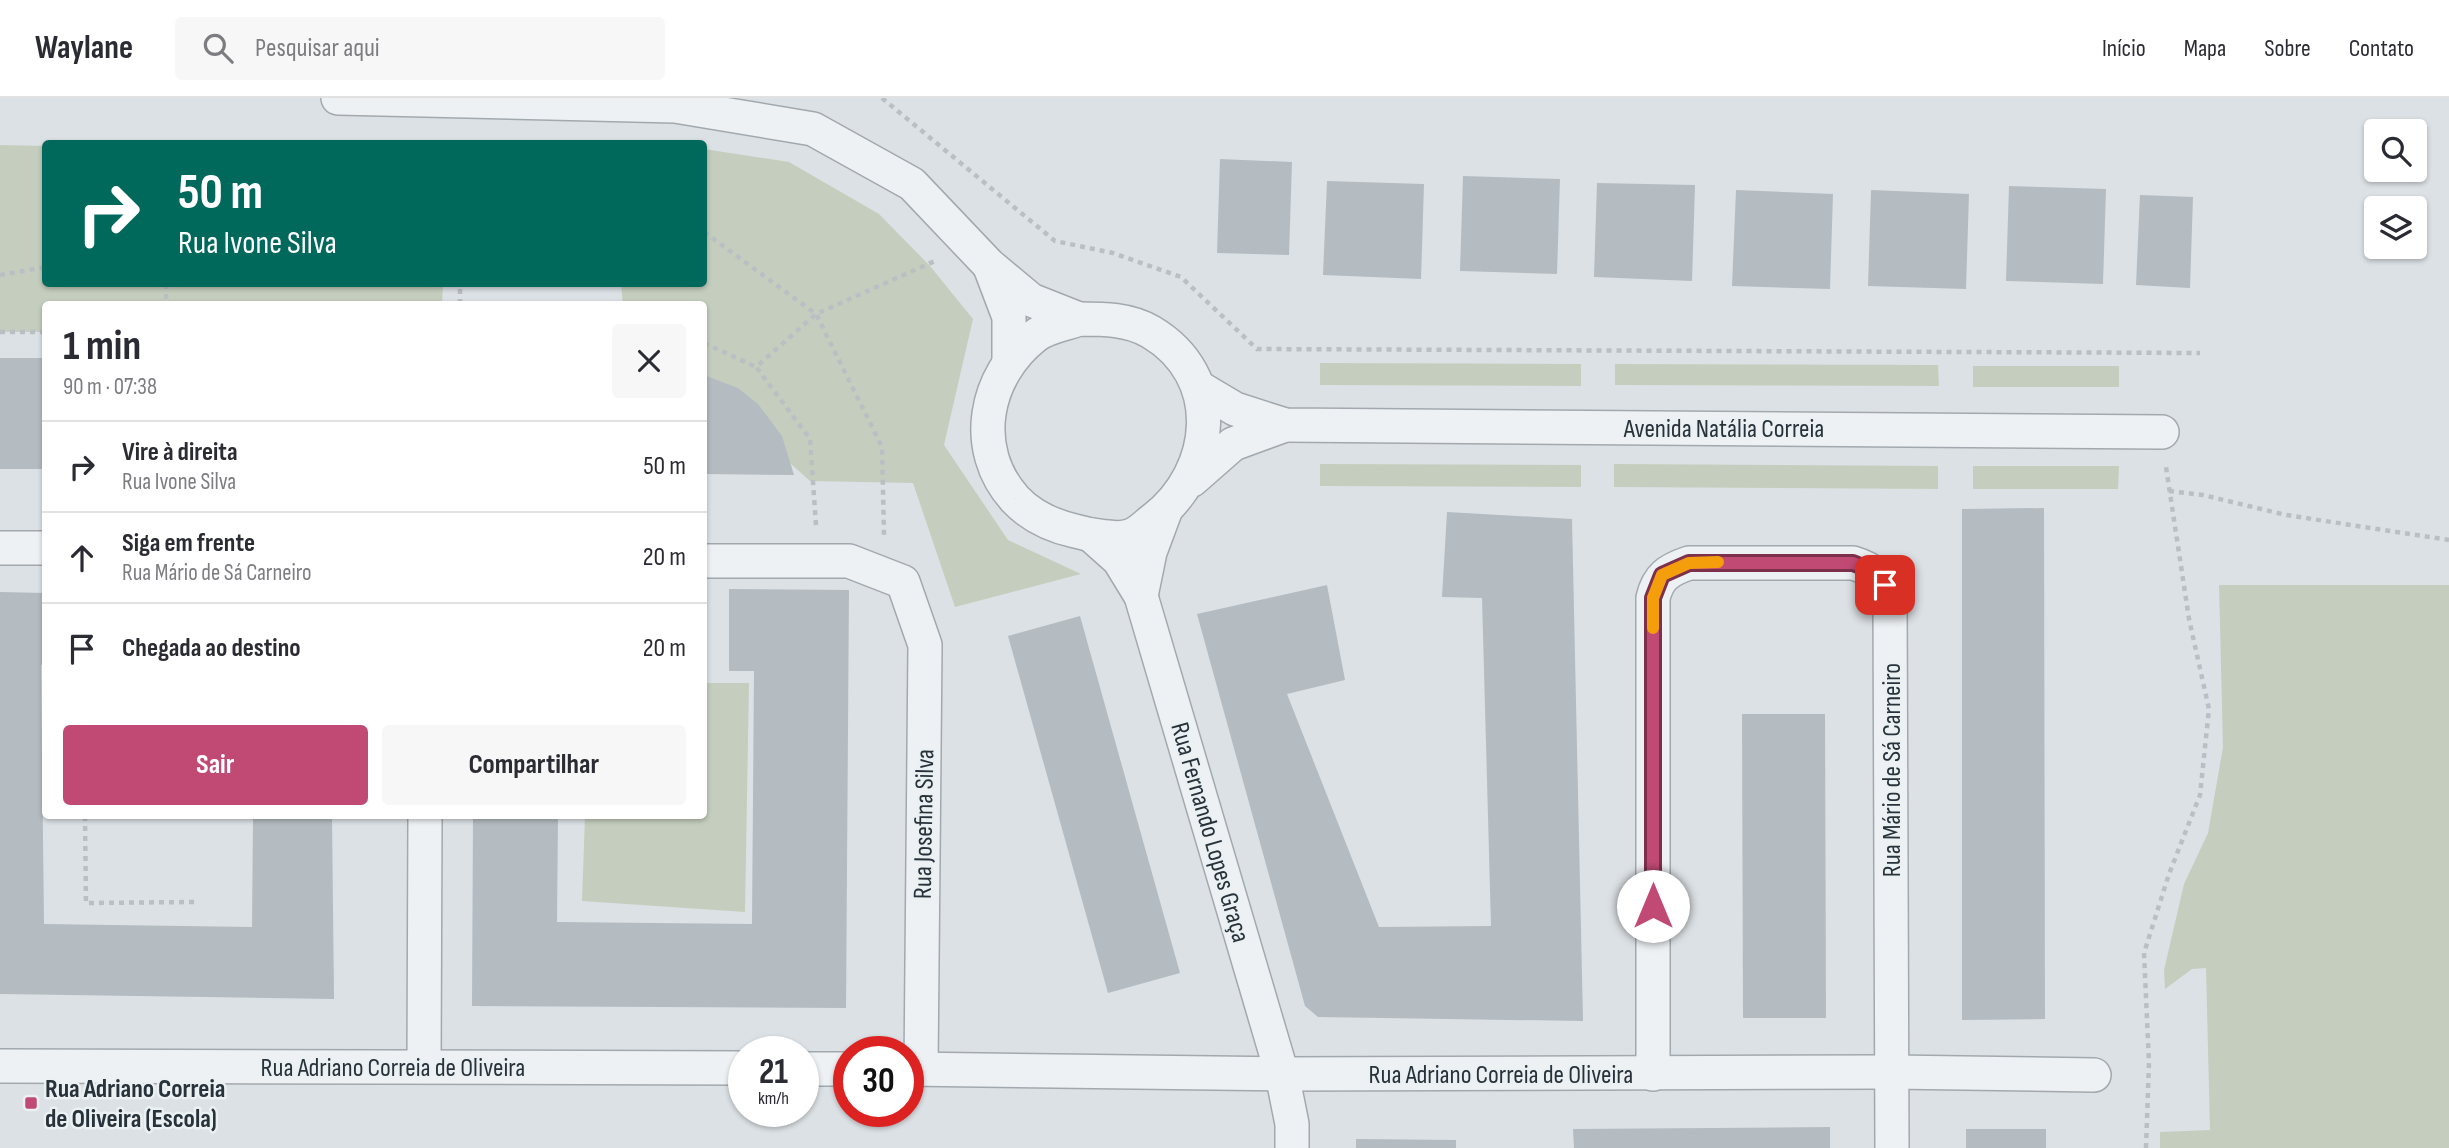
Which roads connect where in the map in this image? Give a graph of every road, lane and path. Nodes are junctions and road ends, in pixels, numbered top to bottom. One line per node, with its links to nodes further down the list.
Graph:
1 (338, 98): 4 (street)
2 (882, 98): 12 (path)
3 (707, 234): 7 (path)
4 (980, 255): 7 (path); 8 (street); 13 (street)
5 (42, 268): 6 (path)
6 (0, 275)
7 (816, 314): 14 (path); 27 (path)
8 (1079, 318): 13 (street); 15 (street)
9 (0, 332): 10 (path)
10 (42, 332)
11 (707, 344): 14 (path)
12 (2200, 353)
13 (1009, 360): 21 (street)
14 (756, 367): 26 (path)
15 (1198, 387): 16 (street, Avenida Natália Correia); 18 (street)
16 (1285, 425): 17 (street, Avenida Natália Correia); 18 (street, Avenida Natália Correia)
17 (2162, 432): 19 (path)
18 (1189, 483): 20 (street)
19 (2169, 491): 22 (path); 43 (path)
20 (1166, 509): 21 (street); 28 (street)
21 (1091, 535): 28 (street, Rua Fernando Lopes Graça)
22 (2449, 540)
23 (0, 548): 24 (street)
24 (42, 548)
25 (707, 561): 26 (street)
26 (819, 561): 27 (street)
27 (894, 578): 32 (street, Rua Josefina Silva)
28 (1141, 596): 38 (street, Rua Fernando Lopes Graça)
29 (85, 819): 31 (path)
30 (425, 819): 34 (street)
31 (194, 902)
32 (916, 1036)
33 (0, 1066): 34 (street, Rua Adriano Correia de Oliveira)
34 (424, 1066): 35 (street, Rua Adriano Correia de Oliveira)
35 (728, 1068)
36 (924, 1069): 38 (street, Rua Adriano Correia de Oliveira)
37 (1892, 1072): 39 (street, Rua Adriano Correia de Oliveira); 39 (street, Rua Mário de Sá Carneiro); 40 (street, Rua Adriano Correia de Oliveira); 42 (street, Rua Mário de Sá Carneiro)
38 (1282, 1074): 39 (street, Rua Adriano Correia de Oliveira); 41 (street, Rua Fernando Lopes Graça)
39 (1653, 1074)
40 (2094, 1075)
41 (1292, 1148)
42 (1892, 1148)
43 (2146, 1148)

